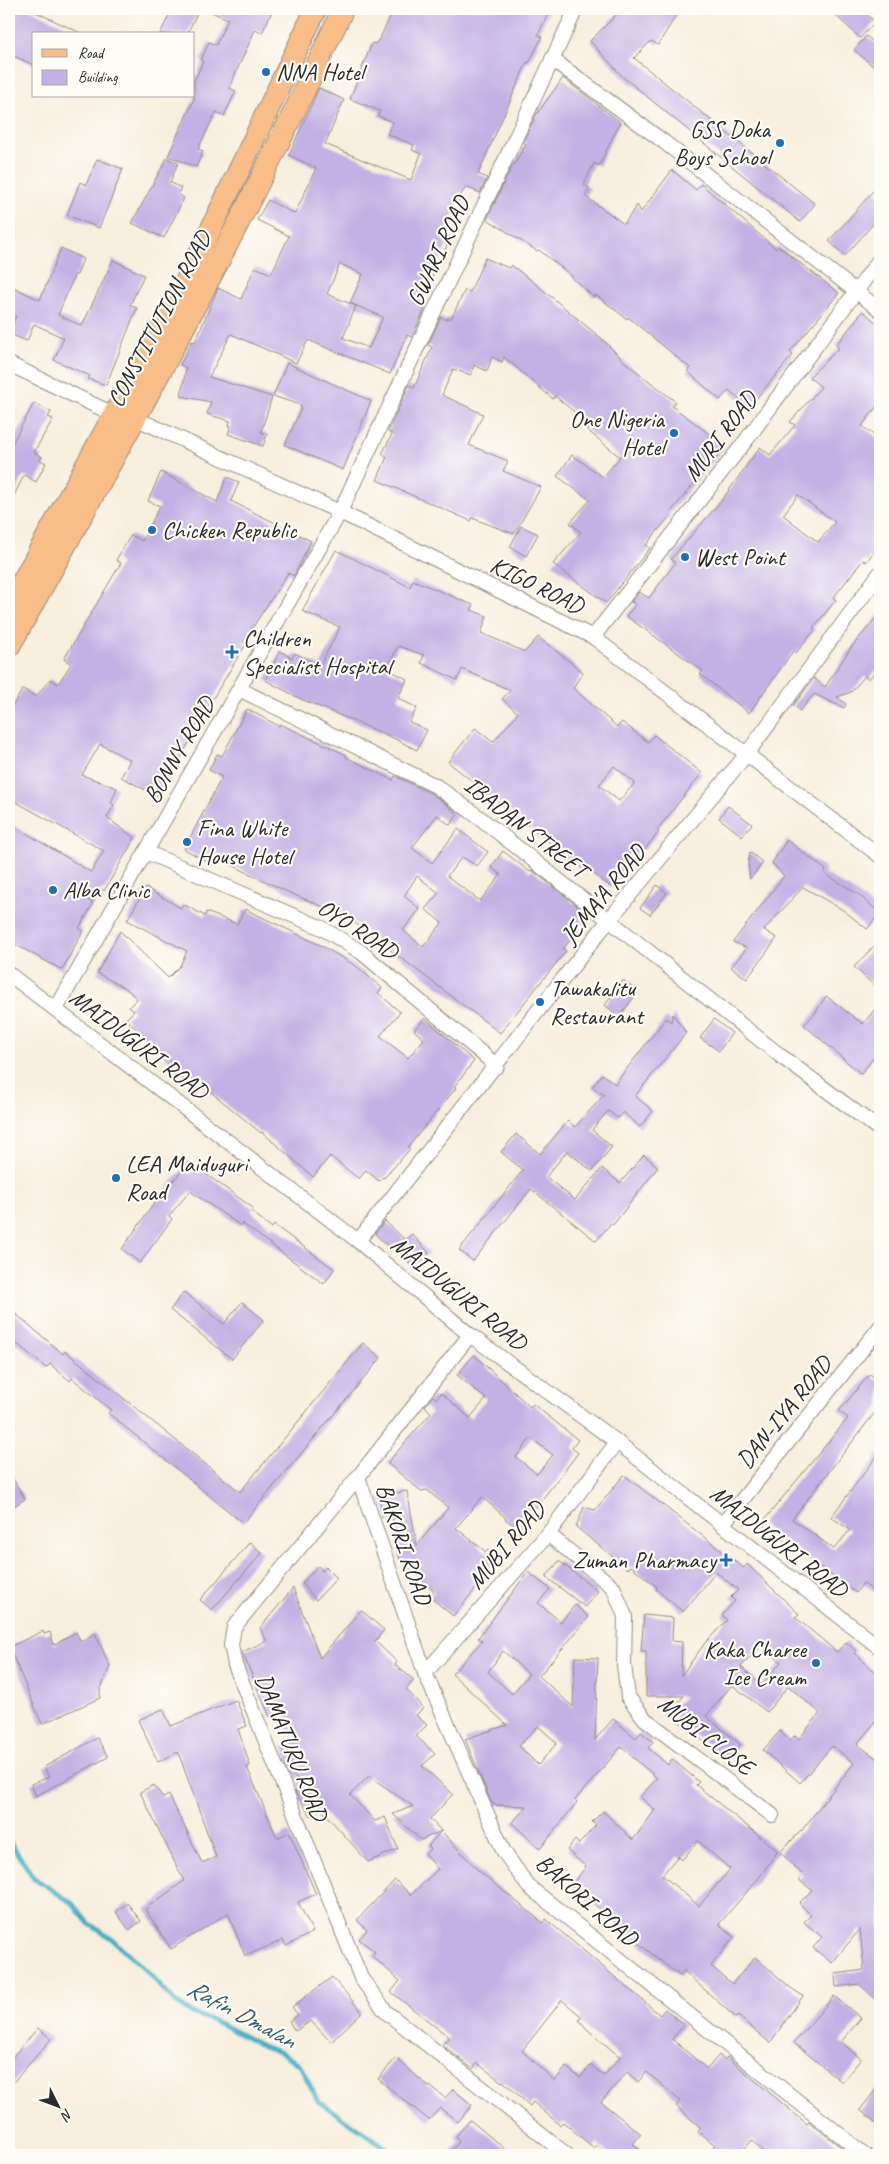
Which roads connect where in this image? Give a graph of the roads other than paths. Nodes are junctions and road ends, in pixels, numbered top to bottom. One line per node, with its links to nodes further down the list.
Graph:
1 (316, 9): 9 (main road, CONSTITUTION ROAD)
2 (343, 9): 9 (main road, CONSTITUTION ROAD)
3 (576, 9): 4 (street, GWARI ROAD)
4 (552, 59): 6 (street); 10 (street, GWARI ROAD)
5 (880, 259): 6 (street, MURI ROAD)
6 (855, 290): 7 (street); 13 (street, MURI ROAD)
7 (880, 310)
8 (9, 364): 9 (street, KIGO ROAD)
9 (125, 417): 10 (street, KIGO ROAD); 12 (main road, CONSTITUTION ROAD); 14 (main road, CONSTITUTION ROAD)
10 (340, 512): 13 (street, KIGO ROAD); 15 (street, BONNY ROAD)
11 (880, 573): 16 (street, JEMA'A ROAD)
12 (9, 606)
13 (593, 637): 16 (street, KIGO ROAD)
14 (9, 648)
15 (239, 689): 17 (street, BONNY ROAD); 19 (street, IBADAN STREET)
16 (746, 756): 18 (street, KIGO ROAD); 19 (street, JEMA'A ROAD)
17 (146, 852): 21 (street, BONNY ROAD); 22 (street, OYO ROAD)
18 (880, 856)
19 (609, 920): 22 (street, JEMA'A ROAD); 23 (street, IBADAN STREET)
20 (9, 974): 21 (street, MAIDUGURI ROAD)
21 (56, 1009): 24 (street, MAIDUGURI ROAD)
22 (496, 1066): 24 (street, JEMA'A ROAD)
23 (880, 1130)
24 (358, 1241): 26 (street, MAIDUGURI ROAD)
25 (880, 1327): 29 (street, DAN-IYA ROAD)
26 (470, 1334): 27 (street, MAIDUGURI ROAD); 28 (street, DAMATURU ROAD)
27 (617, 1442): 29 (street, MAIDUGURI ROAD); 30 (street, MUBI ROAD)
28 (358, 1477): 32 (street, BAKORI ROAD); 34 (street, DAMATURU ROAD)
29 (722, 1525): 31 (street, MAIDUGURI ROAD)
30 (548, 1534): 32 (street, MUBI ROAD); 33 (street, MUBI CLOSE)
31 (880, 1648)
32 (424, 1673): 35 (street, BAKORI ROAD)
33 (772, 1815)
34 (567, 2155)
35 (865, 2155)

